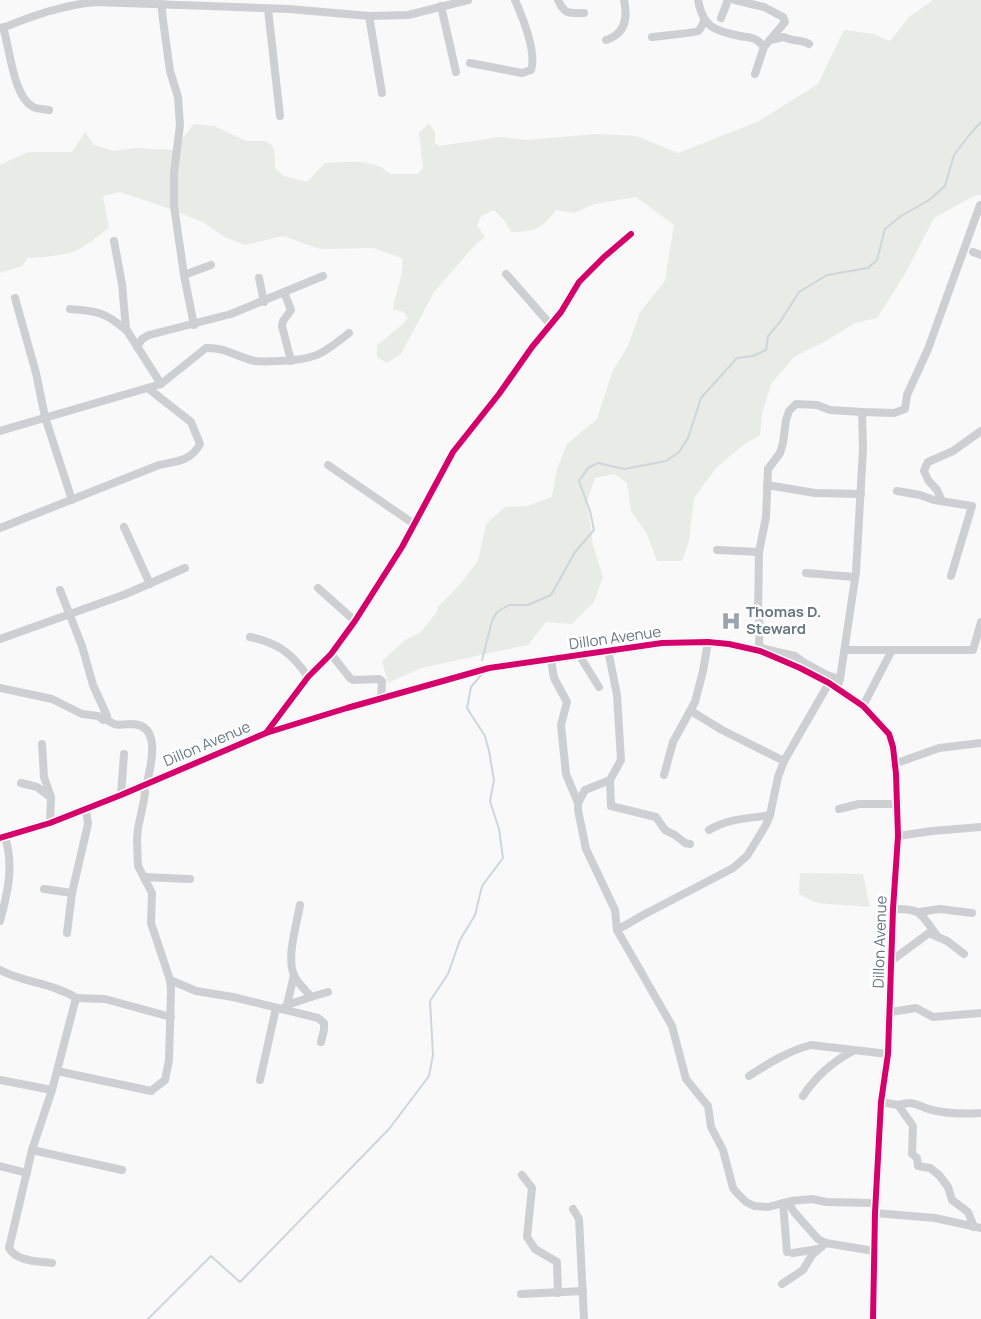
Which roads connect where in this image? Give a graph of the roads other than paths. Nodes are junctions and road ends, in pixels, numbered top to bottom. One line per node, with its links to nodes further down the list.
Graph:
1 (290, 0): 13 (street)
2 (468, 0): 11 (street)
3 (514, 0): 24 (street)
4 (558, 0): 14 (street)
5 (624, 0): 20 (street)
6 (698, 0): 17 (street)
7 (728, 0): 16 (street)
8 (735, 0): 21 (street)
9 (161, 2): 10 (street); 12 (street); 35 (street)
10 (55, 4): 18 (street)
11 (441, 6): 15 (street); 25 (street)
12 (268, 9): 13 (street); 29 (street)
13 (289, 9): 15 (street)
14 (584, 13)
15 (369, 16): 27 (street)
16 (721, 18)
17 (704, 21): 19 (street); 23 (street)
18 (2, 28): 28 (street)
19 (652, 37)
20 (606, 40)
21 (770, 40): 22 (street); 23 (street)
22 (809, 44)
23 (764, 47): 26 (street)
24 (470, 62)
25 (456, 72)
26 (755, 74)
27 (382, 93)
28 (49, 110)
29 (280, 116)
30 (980, 205): 50 (street)
31 (631, 234): 42 (street)
32 (114, 241): 44 (street)
33 (211, 265): 35 (street)
34 (506, 274): 42 (street)
35 (184, 275): 43 (street)
36 (323, 276): 38 (street)
37 (259, 278): 40 (street)
38 (284, 292): 40 (street); 47 (street)
39 (15, 298): 51 (street)
40 (264, 302): 43 (street)
41 (70, 309): 44 (street)
42 (550, 324): 60 (street)
43 (194, 325): 46 (street)
44 (126, 330): 46 (street)
45 (349, 333): 47 (street)
46 (137, 347): 48 (street)
47 (291, 361): 48 (street)
48 (161, 384): 49 (street)
49 (149, 389): 51 (street); 58 (street)
50 (862, 412): 55 (street); 57 (street)
51 (45, 417): 52 (street); 58 (street)
52 (0, 431)
53 (981, 431): 59 (street)
54 (328, 465): 60 (street)
55 (767, 485): 57 (street); 64 (street)
56 (897, 491): 59 (street)
57 (860, 494): 68 (street)
58 (72, 500): 62 (street)
59 (942, 501): 67 (street)
60 (414, 524): 73 (street)
61 (124, 527): 69 (street)
62 (0, 528)
63 (717, 550): 64 (street)
64 (759, 552): 85 (street)
65 (186, 568): 69 (street)
66 (806, 573): 68 (street)
67 (951, 576)
68 (855, 577): 79 (street)
69 (150, 584): 72 (street)
70 (318, 588): 73 (street)
71 (60, 590): 72 (street)
72 (69, 614): 76 (street); 91 (street)
73 (355, 621): 81 (street)
74 (981, 622): 80 (street)
75 (250, 636): 84 (street)
76 (0, 639)
77 (708, 642): 78 (street, Dillon Avenue); 85 (street, Dillon Avenue); 90 (street)
78 (608, 650): 82 (street, Dillon Avenue); 99 (street)
79 (845, 650): 80 (street); 85 (street)
80 (892, 650): 89 (street)
81 (332, 654): 84 (street); 88 (street)
82 (579, 655): 83 (street, Dillon Avenue); 86 (street)
83 (551, 660): 88 (street, Dillon Avenue); 104 (street)
84 (308, 677): 92 (street)
85 (835, 684): 89 (street, Dillon Avenue); 96 (street)
86 (598, 687)
87 (0, 688): 91 (street)
88 (381, 699): 92 (street, Dillon Avenue)
89 (863, 706): 97 (street, Dillon Avenue)
90 (691, 711): 96 (street); 98 (street)
91 (106, 719): 101 (street)
92 (266, 733): 101 (street, Dillon Avenue)
93 (981, 743): 97 (street)
94 (42, 744): 103 (street)
95 (124, 754): 102 (street)
96 (784, 761): 108 (street)
97 (894, 764): 105 (street, Dillon Avenue)
98 (664, 776)
99 (610, 780): 104 (street); 114 (street)
100 (21, 782): 103 (street)
101 (145, 784): 102 (street, Dillon Avenue); 115 (street)
102 (121, 795): 106 (street, Dillon Avenue)
103 (51, 797): 109 (street)
104 (578, 803): 124 (street)
105 (897, 804): 107 (street); 112 (street, Dillon Avenue)
106 (86, 808): 109 (street, Dillon Avenue); 118 (street)
107 (839, 809)
108 (770, 815): 111 (street); 124 (street)
109 (50, 823): 113 (street, Dillon Avenue)
110 (981, 827): 112 (street)
111 (709, 830)
112 (898, 836): 120 (street, Dillon Avenue)
113 (3, 837): 123 (street)
114 (690, 844)
115 (144, 877): 116 (street); 131 (street)
116 (190, 879)
117 (44, 889): 118 (street)
118 (72, 893): 125 (street)
119 (300, 905): 130 (street)
120 (893, 909): 121 (street); 128 (street, Dillon Avenue)
121 (919, 912): 122 (street); 126 (street)
122 (972, 913)
123 (0, 920)
124 (618, 930): 156 (street)
125 (67, 934)
126 (938, 937): 127 (street); 128 (street)
127 (964, 954)
128 (891, 961): 136 (street, Dillon Avenue)
129 (0, 970): 134 (street)
130 (294, 975): 133 (street); 135 (street)
131 (170, 980): 135 (street); 138 (street)
132 (328, 992): 133 (street)
133 (311, 997): 135 (street)
134 (76, 998): 138 (street); 142 (street)
135 (281, 1007): 139 (street); 145 (street)
136 (891, 1012): 137 (street); 141 (street, Dillon Avenue)
137 (981, 1013)
138 (171, 1017): 142 (street)
139 (321, 1042)
140 (854, 1051): 141 (street); 143 (street); 147 (street)
141 (888, 1054): 148 (street, Dillon Avenue)
142 (57, 1071): 146 (street)
143 (749, 1076)
144 (0, 1080): 146 (street)
145 (260, 1080)
146 (52, 1090): 151 (street)
147 (803, 1096)
148 (881, 1102): 149 (street); 157 (street, Dillon Avenue)
149 (898, 1105): 150 (street); 160 (street)
150 (981, 1114)
151 (32, 1150): 153 (street); 154 (street)
152 (0, 1166): 154 (street)
153 (122, 1170)
154 (27, 1173): 163 (street)
155 (522, 1175): 169 (street)
156 (786, 1202): 157 (street); 161 (street); 164 (street)
157 (876, 1203): 159 (street, Dillon Avenue)
158 (573, 1209): 168 (street)
159 (875, 1213): 160 (street); 165 (street, Dillon Avenue)
160 (978, 1227)
161 (826, 1242): 164 (street); 165 (street)
162 (0, 1248): 163 (street)
163 (9, 1248): 166 (street)
164 (820, 1249): 167 (street)
165 (874, 1251): 172 (street, Dillon Avenue)
166 (52, 1263)
167 (782, 1284)
168 (583, 1291): 169 (street); 171 (street)
169 (558, 1293): 170 (street)
170 (521, 1294)
171 (584, 1319)
172 (873, 1319)

